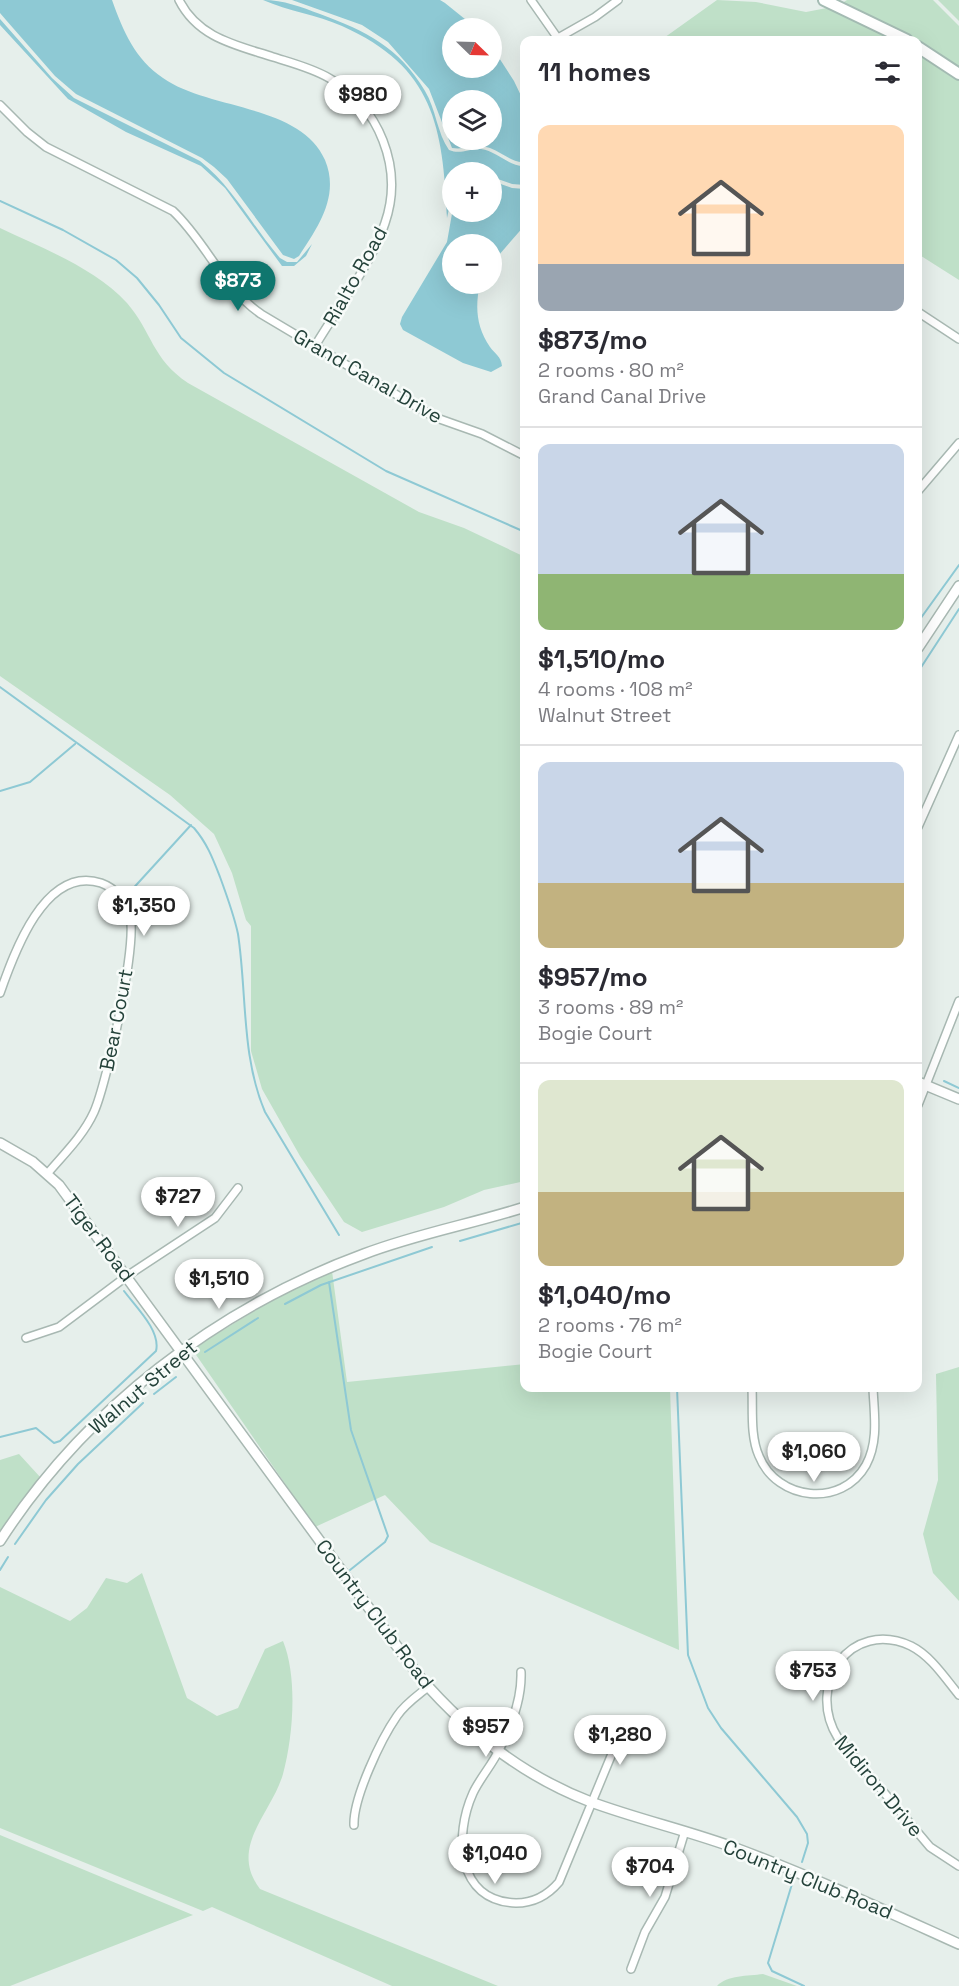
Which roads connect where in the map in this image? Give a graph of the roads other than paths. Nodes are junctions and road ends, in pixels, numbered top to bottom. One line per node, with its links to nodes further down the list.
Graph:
1 (179, 0): 13 (street, Rialto Road)
2 (531, 0): 5 (street)
3 (618, 0): 6 (street)
4 (824, 0): 7 (main road)
5 (557, 36)
6 (564, 36)
7 (899, 36)
8 (922, 50): 9 (main road)
9 (959, 74)
10 (0, 105): 13 (street, Grand Canal Drive)
11 (922, 315): 12 (street)
12 (959, 339)
13 (315, 346): 15 (street, Grand Canal Drive)
14 (959, 443): 16 (street)
15 (520, 453)
16 (922, 485)
17 (959, 586): 18 (street)
18 (922, 642)
19 (959, 735): 20 (street)
20 (922, 818)
21 (0, 993): 26 (street, Bear Court)
22 (959, 1001): 23 (street)
23 (922, 1084): 24 (street)
24 (959, 1099)
25 (0, 1143): 26 (street, Tiger Road)
26 (47, 1174): 29 (street, Tiger Road)
27 (238, 1188): 29 (street)
28 (520, 1208): 31 (street, Walnut Street)
29 (128, 1276): 30 (street); 31 (street, Tiger Road)
30 (26, 1338)
31 (182, 1351): 34 (street, Walnut Street); 36 (street, Country Club Road)
32 (752, 1392): 33 (street)
33 (873, 1392)
34 (0, 1542)
35 (521, 1672): 39 (street)
36 (428, 1687): 39 (street, Country Club Road); 41 (street)
37 (959, 1695): 43 (street, Midiron Drive)
38 (636, 1720): 40 (street)
39 (499, 1751): 40 (street, Country Club Road); 40 (street)
40 (591, 1802): 42 (street, Country Club Road)
41 (354, 1825)
42 (685, 1831): 44 (street, Country Club Road); 45 (street)
43 (959, 1866)
44 (959, 1944)
45 (631, 1969)

